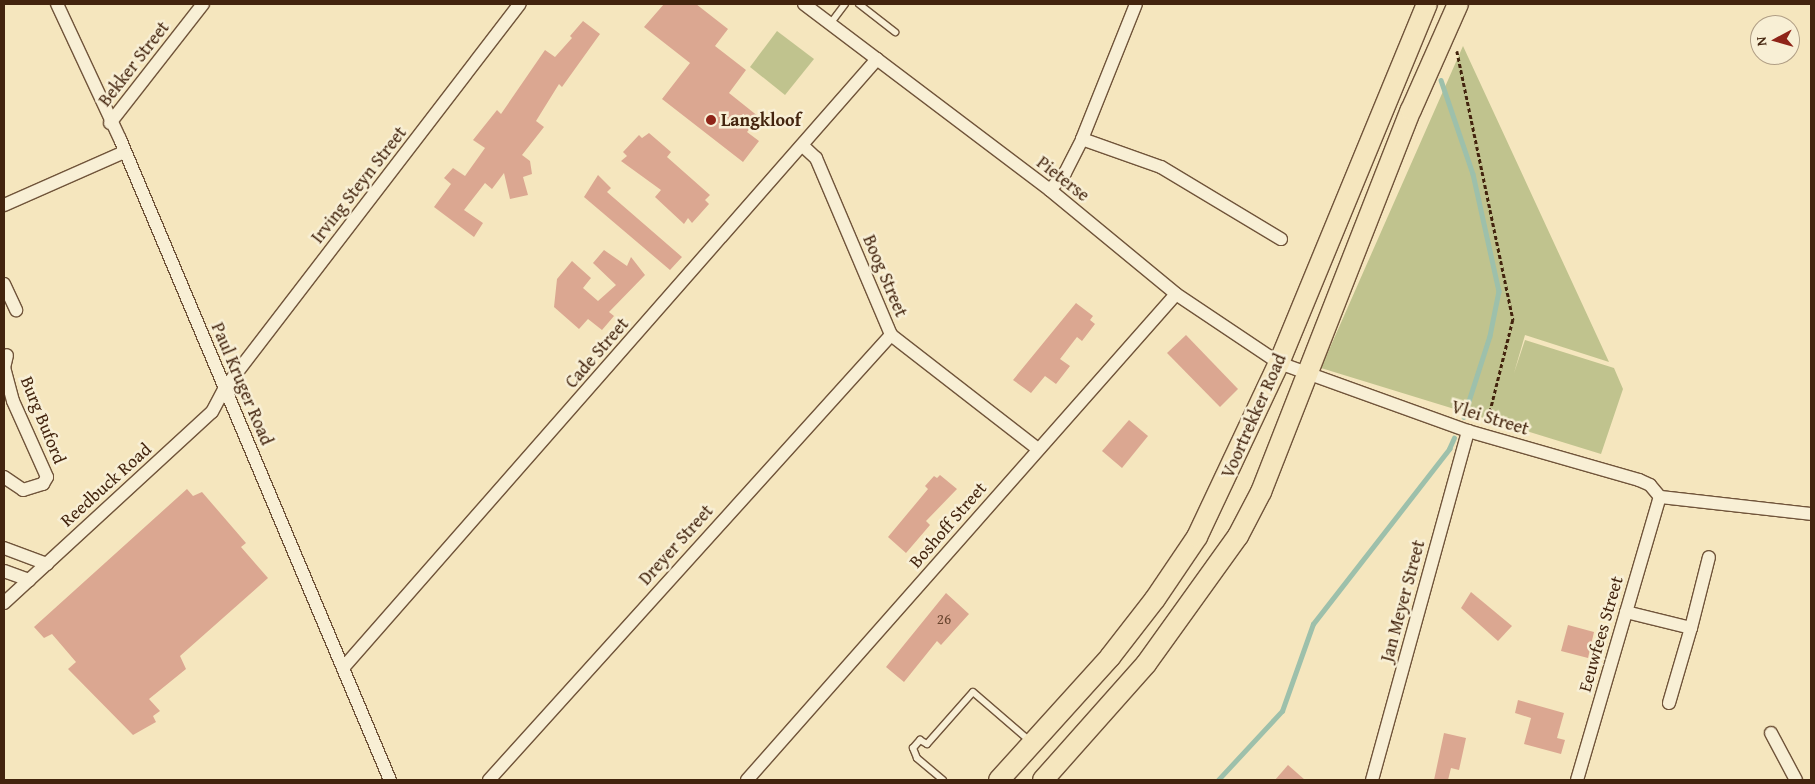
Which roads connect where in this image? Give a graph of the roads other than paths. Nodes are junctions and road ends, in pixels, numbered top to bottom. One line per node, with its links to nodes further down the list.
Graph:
1 (56, 4): 13 (street, Paul Kruger Road)
2 (203, 4): 13 (street, Bekker Street)
3 (520, 4): 27 (street, Irving Steyn Street)
4 (804, 4): 10 (street, Pieterse)
5 (845, 4): 10 (lane)
6 (859, 4): 11 (lane)
7 (1136, 4): 14 (street)
8 (1428, 4): 25 (main road, Voortrekker Road)
9 (1458, 4): 26 (main road, Voortrekker Road)
10 (830, 24): 12 (street, Pieterse)
11 (895, 32)
12 (877, 59): 15 (street, Cade Street); 17 (street, Pieterse)
13 (110, 123): 16 (street, Paul Kruger Road)
14 (1082, 139): 17 (street); 19 (street)
15 (803, 146): 23 (street, Boog Street); 41 (street, Cade Street)
16 (124, 152): 18 (street); 27 (street, Paul Kruger Road)
17 (1050, 190): 21 (street, Pieterse)
18 (4, 205)
19 (1281, 239)
20 (4, 284): 22 (street)
21 (1176, 294): 25 (street, Pieterse); 29 (street, Boshoff Street)
22 (16, 310)
23 (890, 336): 29 (street, Boog Street); 46 (street, Dreyer Street)
24 (7, 355): 30 (street, Burg Buford)
25 (1279, 363): 26 (street, Pieterse); 44 (main road, Voortrekker Road)
26 (1306, 374): 28 (street, Vlei Street); 50 (main road, Voortrekker Road)
27 (225, 388): 35 (street, Reedbuck Road); 41 (street, Paul Kruger Road)
28 (1468, 431): 31 (street, Vlei Street); 51 (street, Jan Meyer Street)
29 (1038, 449): 47 (street, Boshoff Street)
30 (4, 477)
31 (1660, 497): 32 (street); 39 (street, Eeuwfees Street)
32 (1811, 514)
33 (4, 548): 35 (street)
34 (1709, 557): 40 (street)
35 (46, 564): 37 (street, Reedbuck Road)
36 (4, 571): 37 (street)
37 (29, 580): 38 (street, Reedbuck Road)
38 (4, 603)
39 (1626, 612): 40 (street); 52 (street, Eeuwfees Street)
40 (1691, 628): 42 (street)
41 (343, 668): 45 (street, Paul Kruger Road)
42 (1670, 703)
43 (1771, 733): 53 (street)
44 (1032, 743): 48 (lane); 49 (main road, Voortrekker Road)
45 (390, 780)
46 (490, 780)
47 (747, 780)
48 (943, 780)
49 (999, 780)
50 (1043, 780)
51 (1372, 780)
52 (1577, 780)
53 (1796, 780)

